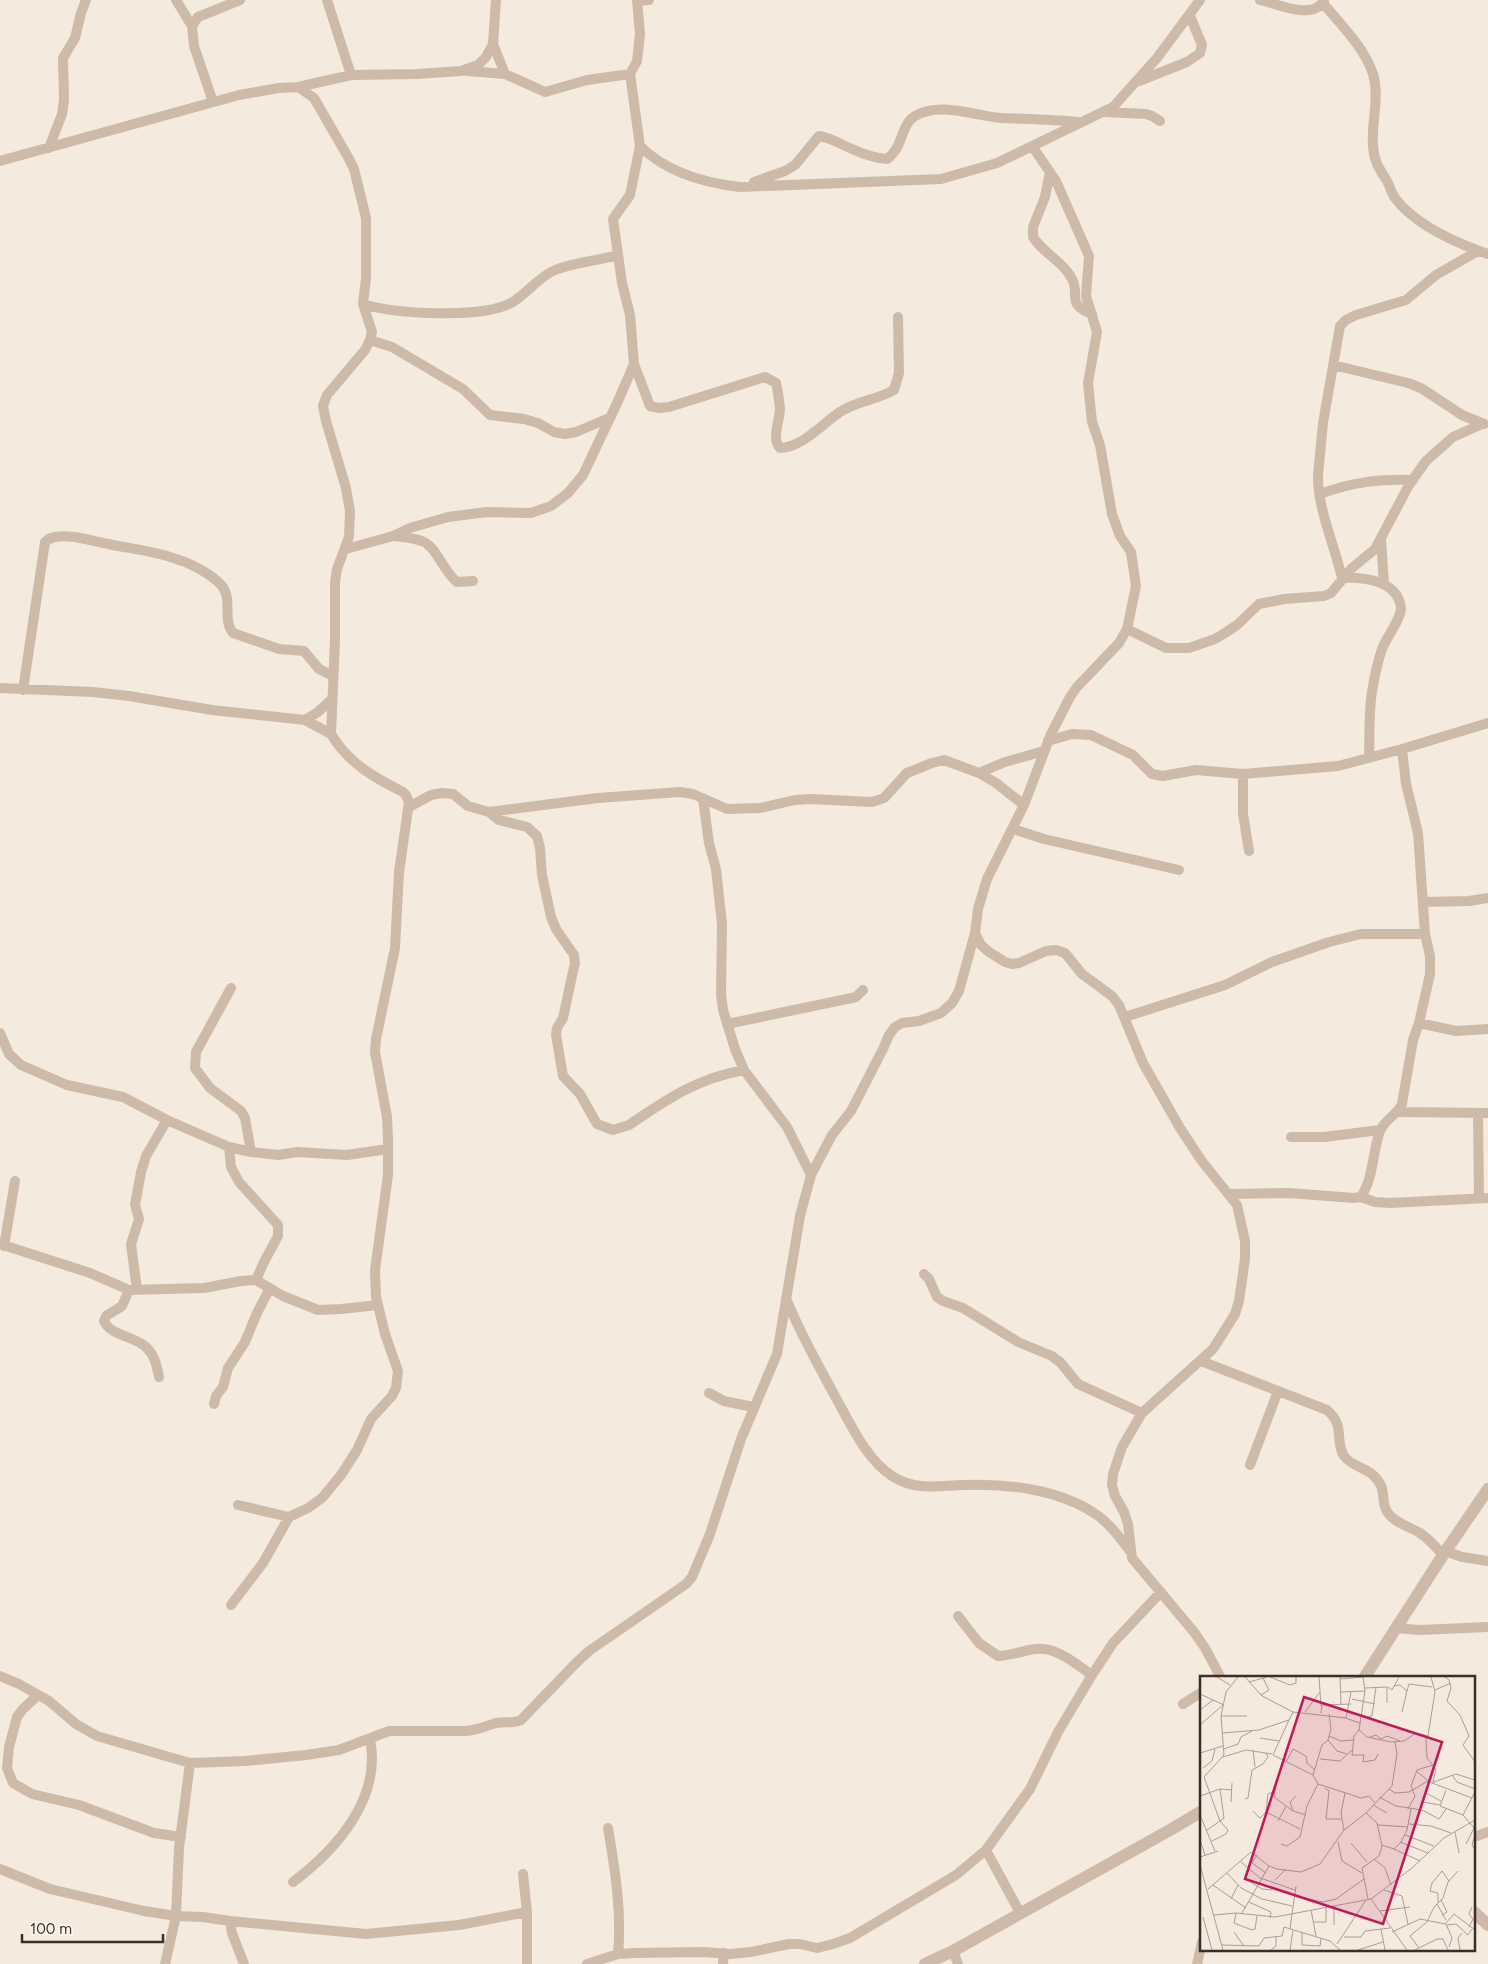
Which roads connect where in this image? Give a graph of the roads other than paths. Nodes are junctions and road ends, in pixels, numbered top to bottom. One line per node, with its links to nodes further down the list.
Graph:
1 (86, 0): 28 (street)
2 (176, 0): 12 (street)
3 (240, 0): 12 (street)
4 (327, 0): 17 (street)
5 (496, 0): 13 (street)
6 (637, 0): 7 (street); 16 (street)
7 (649, 0)
8 (1200, 0): 11 (street)
9 (1260, 0): 10 (street)
10 (1324, 1): 32 (street)
11 (1190, 16): 19 (street); 19 (street)
12 (192, 26): 22 (street)
13 (493, 44): 14 (street); 15 (street)
14 (461, 71): 15 (street); 17 (street)
15 (505, 74): 16 (street)
16 (630, 74): 26 (street)
17 (351, 75): 18 (street)
18 (315, 83): 20 (street); 21 (street)
19 (1134, 84): 23 (street)
20 (298, 87): 21 (street); 22 (street)
21 (314, 98): 34 (street)
22 (213, 102): 28 (street)
23 (1106, 112): 24 (street); 25 (street)
24 (1160, 121)
25 (1079, 122): 27 (street); 31 (street)
26 (640, 146): 31 (street); 33 (street)
27 (1032, 146): 30 (street); 31 (street)
28 (49, 148): 29 (street)
29 (0, 161)
30 (1050, 172): 35 (street); 35 (street)
31 (740, 187)
32 (1483, 253): 39 (street)
33 (618, 255): 34 (street); 38 (street)
34 (363, 304): 37 (street)
35 (1092, 314): 50 (street)
36 (898, 317): 38 (street)
37 (370, 340): 40 (street); 46 (street)
38 (634, 364): 40 (street)
39 (1334, 365): 41 (street); 43 (street)
40 (610, 418): 44 (street)
41 (1485, 424): 42 (street)
42 (1413, 480): 43 (street); 45 (street)
43 (1320, 494): 47 (street)
44 (392, 536): 46 (street); 48 (street)
45 (1381, 539): 47 (street); 49 (street)
46 (346, 549): 51 (street)
47 (1342, 578): 49 (street); 50 (street)
48 (473, 581)
49 (1384, 584): 61 (street)
50 (1127, 629): 58 (street)
51 (333, 676): 53 (street); 54 (street)
52 (0, 688): 53 (street)
53 (23, 690): 55 (street)
54 (332, 699): 55 (street); 57 (street)
55 (305, 720): 57 (street)
56 (1488, 723): 59 (street)
57 (331, 734): 66 (street)
58 (1048, 741): 60 (street); 63 (street)
59 (1402, 750): 61 (street); 72 (street)
60 (1044, 751): 62 (street); 65 (street)
61 (1369, 758): 63 (street)
62 (979, 773): 64 (street); 65 (street)
63 (1243, 774): 69 (street)
64 (703, 799): 67 (street); 79 (street)
65 (1024, 805): 68 (street)
66 (409, 807): 67 (street); 89 (street)
67 (489, 812): 82 (street)
68 (1013, 829): 70 (street); 73 (street)
69 (1249, 851)
70 (1179, 870)
71 (1488, 898): 72 (street)
72 (1423, 902): 74 (street)
73 (975, 933): 77 (street); 91 (street)
74 (1425, 934): 77 (street); 78 (street)
75 (231, 988): 90 (street)
76 (864, 990): 79 (street)
77 (1125, 1017): 93 (street)
78 (1420, 1023): 80 (street); 83 (street)
79 (727, 1024): 82 (street)
80 (1488, 1029)
81 (0, 1033): 85 (street)
82 (744, 1070): 91 (street)
83 (1399, 1112): 84 (street); 86 (street)
84 (1483, 1113): 95 (street)
85 (167, 1120): 88 (street); 100 (street)
86 (1380, 1130): 87 (street); 94 (street)
87 (1291, 1137)
88 (228, 1146): 90 (street); 98 (street)
89 (388, 1149): 90 (street); 102 (street)
90 (251, 1152)
91 (811, 1175): 101 (street)
92 (15, 1181): 96 (street)
93 (1229, 1194): 94 (street); 103 (street)
94 (1361, 1196): 95 (street)
95 (1483, 1198)
96 (2, 1245): 100 (street)
97 (924, 1274): 109 (street)
98 (256, 1280): 99 (street); 100 (street)
99 (270, 1288): 102 (street); 107 (street)
100 (133, 1289): 104 (street)
101 (786, 1298): 108 (street); 114 (street)
102 (378, 1305): 113 (street)
103 (1201, 1361): 105 (street); 109 (street)
104 (159, 1377)
105 (1278, 1391): 110 (street); 115 (street)
106 (709, 1393): 108 (street)
107 (214, 1404)
108 (753, 1407): 129 (street)
109 (1142, 1413): 114 (street)
110 (1250, 1465)
111 (1488, 1489): 115 (street)
112 (238, 1505): 113 (street)
113 (289, 1517): 118 (street)
114 (1130, 1551): 117 (street)
115 (1444, 1553): 116 (street); 121 (street)
116 (1488, 1561)
117 (1161, 1592): 122 (street); 124 (street)
118 (231, 1605)
119 (958, 1616): 122 (street)
120 (1488, 1627): 121 (street)
121 (1396, 1628): 125 (street)
122 (1092, 1675): 136 (street)
123 (0, 1676): 127 (street)
124 (1220, 1676)
125 (1365, 1676)
126 (1200, 1693): 128 (street)
127 (38, 1695): 130 (street); 135 (street)
128 (1184, 1704)
129 (370, 1738): 130 (street); 139 (street)
130 (190, 1763): 135 (street)
131 (1200, 1811): 141 (street)
132 (608, 1828): 148 (street)
133 (1488, 1832): 134 (street)
134 (1476, 1836)
135 (181, 1837): 143 (street)
136 (986, 1850): 141 (street); 149 (street)
137 (0, 1869): 143 (street)
138 (523, 1874): 140 (street)
139 (293, 1882)
140 (527, 1912): 144 (street); 152 (street)
141 (1020, 1913): 146 (street)
142 (1476, 1914): 145 (street)
143 (176, 1916): 144 (street); 150 (street)
144 (230, 1921): 151 (street)
145 (1488, 1925)
146 (953, 1951): 154 (street); 155 (street)
147 (1200, 1951): 156 (street)
148 (618, 1954): 149 (street); 153 (street)
149 (724, 1959)
150 (164, 1964)
151 (244, 1964)
152 (528, 1964)
153 (587, 1964)
154 (925, 1964)
155 (958, 1964)
156 (1197, 1964)

